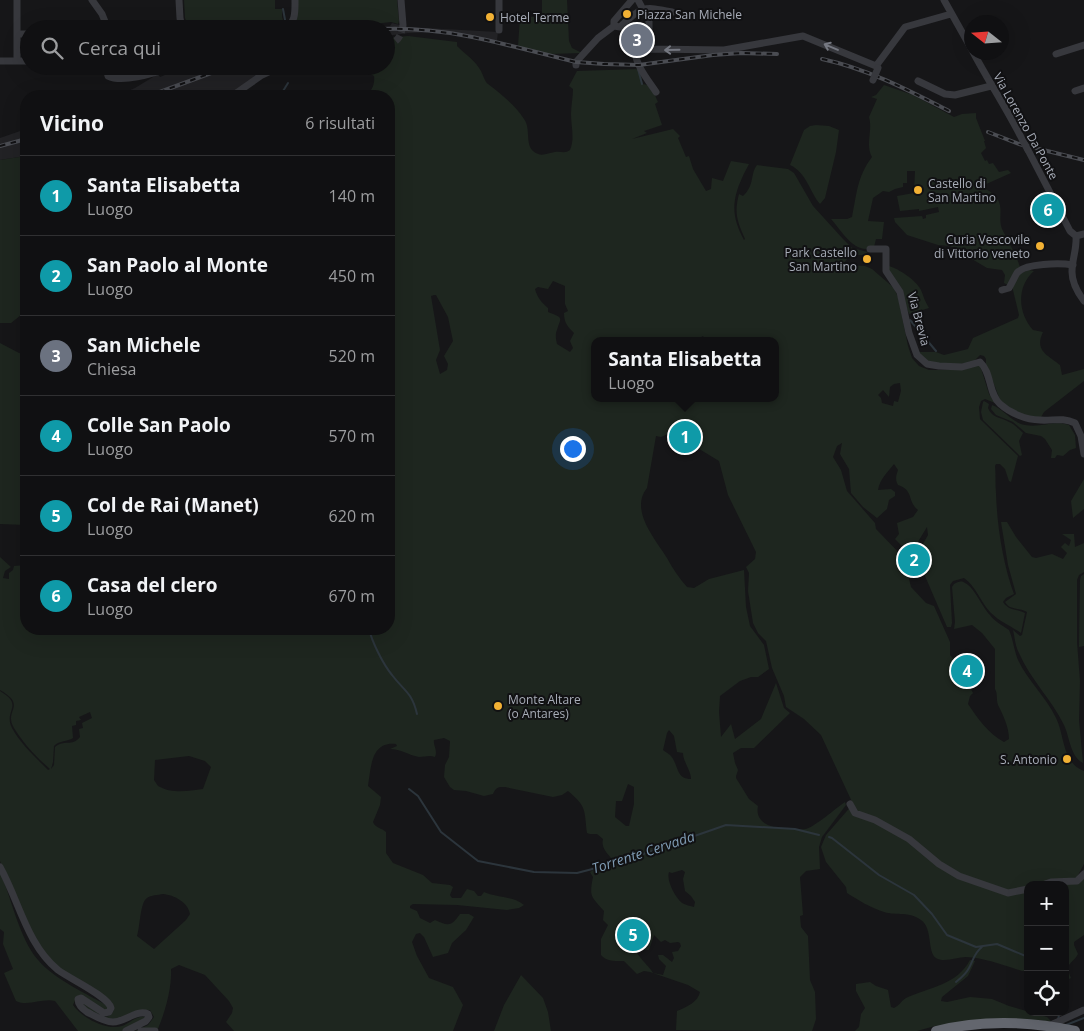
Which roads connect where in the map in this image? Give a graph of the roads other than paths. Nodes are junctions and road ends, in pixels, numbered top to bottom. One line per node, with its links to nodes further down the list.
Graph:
1 (17, 0): 19 (street)
2 (92, 0): 13 (street)
3 (179, 0): 14 (street)
4 (295, 0): 15 (street)
5 (401, 0): 16 (street)
6 (499, 0): 18 (street)
7 (632, 0): 17 (street)
8 (638, 0): 10 (street)
9 (944, 0): 12 (street, Via Lorenzo Da Ponte)
10 (642, 8): 11 (street); 17 (street); 22 (street)
11 (672, 12)
12 (951, 14): 20 (street, Via Lorenzo Da Ponte); 24 (street)
13 (104, 20)
14 (180, 20)
15 (293, 20)
16 (403, 26)
17 (614, 26): 28 (street)
18 (499, 30)
19 (18, 34): 27 (street)
20 (964, 37)
21 (1084, 45): 23 (street)
22 (649, 49): 24 (street, one-way to 22); 38 (street)
23 (1056, 54)
24 (883, 56): 32 (street, bridge)
25 (977, 60): 34 (street, Via Lorenzo Da Ponte)
26 (0, 61): 27 (street)
27 (18, 61)
28 (576, 65)
29 (109, 75): 30 (street)
30 (146, 75)
31 (262, 75): 36 (street)
32 (873, 81)
33 (918, 81): 34 (street)
34 (991, 86): 40 (street, Via Lorenzo Da Ponte, bridge)
35 (1084, 88): 37 (street)
36 (241, 90)
37 (1075, 91)
38 (656, 92)
39 (1084, 234): 40 (street)
40 (1076, 236): 42 (street)
41 (870, 249): 45 (street, Via Brevia)
42 (1073, 265): 43 (street); 44 (street)
43 (1002, 290)
44 (1084, 301)
45 (1084, 454)
46 (850, 804): 50 (street)
47 (0, 867): 52 (street)
48 (1084, 874): 49 (street)
49 (1069, 881)
50 (1024, 890)
51 (1084, 1010): 56 (street)
52 (126, 1031)
53 (141, 1031): 54 (street)
54 (155, 1031)
55 (936, 1031): 57 (highway, bridge)
56 (1048, 1031)
57 (1075, 1031)

